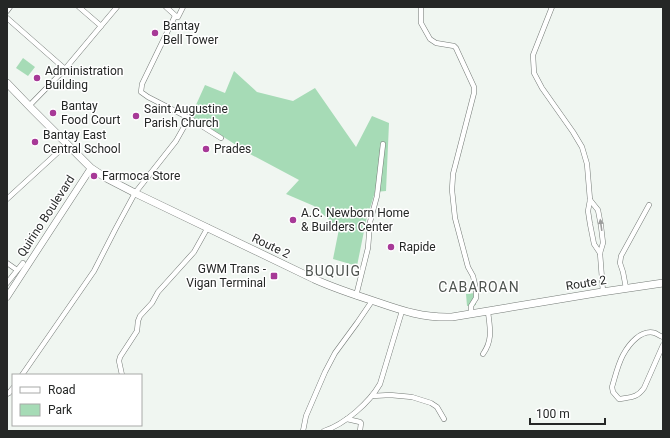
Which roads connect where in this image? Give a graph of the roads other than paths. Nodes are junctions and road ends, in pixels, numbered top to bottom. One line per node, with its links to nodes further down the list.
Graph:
1 (10, 7): 8 (street)
2 (79, 7): 11 (street)
3 (117, 7): 11 (street)
4 (166, 7): 9 (street)
5 (183, 7): 9 (street)
6 (421, 7): 38 (street)
7 (552, 7): 22 (street)
8 (7, 11)
9 (176, 17): 15 (street)
10 (7, 18): 12 (street)
11 (101, 26): 12 (street)
12 (66, 69): 14 (street)
13 (7, 83): 14 (highway, Route 2)
14 (30, 106): 17 (highway, Route 2)
15 (189, 118): 16 (street); 20 (street)
16 (221, 138)
17 (66, 144): 19 (highway, Route 2); 21 (street)
18 (383, 144): 33 (street)
19 (91, 168): 20 (highway, Route 2); 34 (main road, Quirino Boulevard)
20 (135, 193): 24 (highway, Route 2); 42 (street)
21 (7, 199)
22 (590, 200): 25 (street); 25 (street, one-way to 22)
23 (649, 205): 31 (street)
24 (208, 227): 33 (highway, Route 2); 43 (street)
25 (600, 253): 32 (street)
26 (7, 263): 28 (street)
27 (23, 263): 28 (street)
28 (17, 270): 30 (street)
29 (663, 283): 31 (highway, Route 2)
30 (7, 284)
31 (626, 288): 32 (highway, Route 2)
32 (603, 292): 37 (highway, Route 2)
33 (356, 296): 35 (highway, Route 2)
34 (7, 297)
35 (372, 301): 36 (highway, Route 2); 48 (street)
36 (402, 311): 38 (highway, Route 2); 44 (street)
37 (488, 312): 38 (highway, Route 2); 41 (street)
38 (472, 314)
39 (663, 337): 40 (street)
40 (663, 345)
41 (483, 354)
42 (23, 374)
43 (122, 374)
44 (372, 396): 45 (street); 46 (street)
45 (347, 419): 47 (street); 50 (street)
46 (444, 419)
47 (333, 429): 49 (street)
48 (303, 431)
49 (324, 431)
50 (360, 431)

